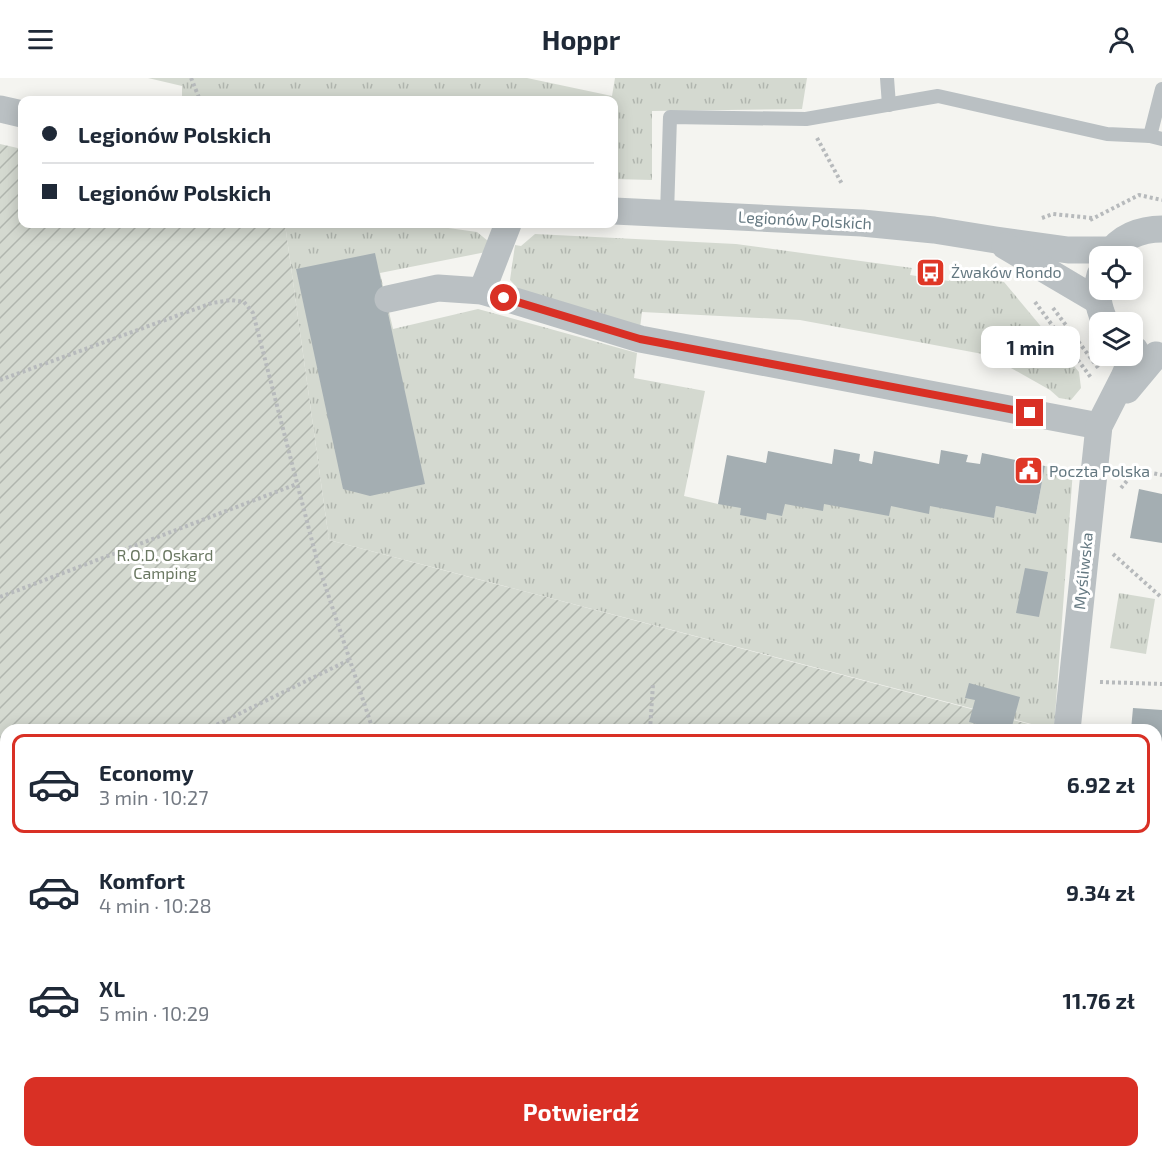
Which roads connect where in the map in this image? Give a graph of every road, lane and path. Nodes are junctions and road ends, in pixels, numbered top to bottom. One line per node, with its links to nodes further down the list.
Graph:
1 (191, 78): 4 (path)
2 (887, 78): 5 (lane)
3 (1162, 89): 9 (lane)
4 (198, 96)
5 (889, 105): 8 (lane); 9 (lane)
6 (0, 109): 7 (street)
7 (18, 113)
8 (806, 119): 10 (path); 12 (lane)
9 (1156, 138)
10 (842, 184)
11 (618, 211): 12 (street, Legionów Polskich)
12 (667, 214): 17 (street, Legionów Polskich)
13 (1065, 215): 14 (path)
14 (1092, 218)
15 (506, 228): 20 (street)
16 (1162, 229): 18 (street)
17 (996, 240): 19 (street, Legionów Polskich); 21 (street)
18 (1117, 246)
19 (1089, 252)
20 (482, 291): 22 (street); 26 (street)
21 (1089, 292)
22 (388, 299)
23 (1035, 302): 26 (path)
24 (1146, 352): 26 (street)
25 (0, 380): 28 (path)
26 (1107, 410): 30 (street, Myśliwska)
27 (1162, 475): 29 (path)
28 (297, 484): 31 (path); 33 (path)
29 (1115, 496)
30 (1088, 531): 32 (path); 34 (street, Myśliwska)
31 (0, 597)
32 (1162, 598)
33 (349, 660): 37 (path); 38 (path)
34 (1071, 681): 36 (path); 40 (street, Myśliwska)
35 (653, 684): 39 (path)
36 (1162, 684)
37 (218, 724)
38 (371, 724)
39 (650, 724)
40 (1067, 724)

